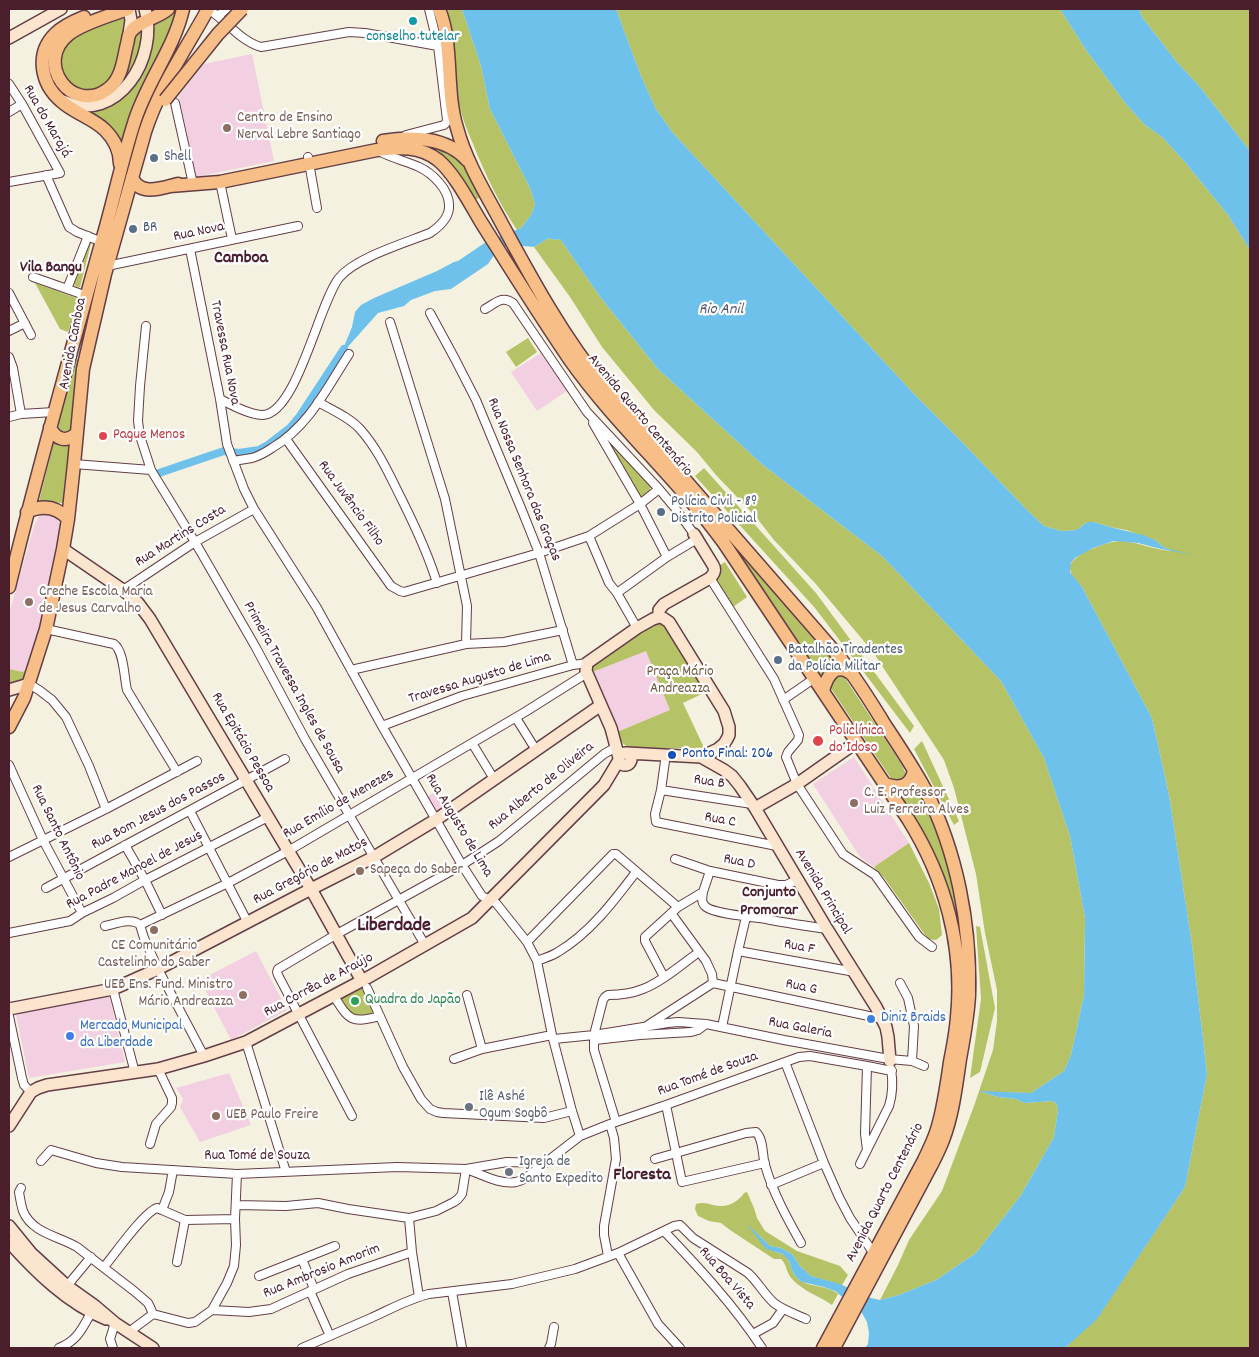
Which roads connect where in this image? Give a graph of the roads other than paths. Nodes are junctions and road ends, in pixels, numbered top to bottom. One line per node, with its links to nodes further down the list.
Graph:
1 (62, 9): 13 (street)
2 (129, 9): 10 (main road); 12 (street)
3 (168, 9): 11 (main road)
4 (183, 9): 24 (main road, Avenida Camboa)
5 (227, 9): 9 (street)
6 (242, 9): 17 (main road, bridge)
7 (429, 9): 14 (street)
8 (439, 9): 25 (main road)
9 (212, 11): 14 (street); 20 (main road, Avenida Camboa)
10 (107, 12): 12 (main road); 16 (main road)
11 (147, 15): 12 (main road); 16 (street)
12 (129, 34)
13 (9, 38)
14 (438, 46): 21 (street)
15 (9, 84): 18 (street, Rua do Marajá)
16 (55, 96): 24 (main road)
17 (170, 101): 20 (main road); 29 (street)
18 (22, 104): 19 (street); 26 (street, Rua do Marajá)
19 (9, 112)
20 (145, 130): 27 (main road, Avenida Camboa)
21 (394, 139): 22 (main road); 25 (main road)
22 (376, 146): 23 (main road); 53 (street); 68 (main road, Avenida Quarto Centenário)
23 (308, 160): 29 (main road); 30 (main road); 33 (street)
24 (120, 171): 37 (main road, Avenida Camboa)
25 (474, 171): 92 (main road, Avenida Quarto Centenário)
26 (46, 175): 28 (street); 35 (street)
27 (132, 177): 31 (main road); 32 (main road, Avenida Camboa)
28 (9, 182)
29 (193, 182): 30 (main road); 31 (main road)
30 (220, 182): 36 (street)
31 (164, 187): 32 (main road)
32 (125, 202): 39 (main road, Avenida Camboa)
33 (318, 208)
34 (298, 226): 36 (street, Rua Nova)
35 (88, 236): 37 (street); 41 (street)
36 (232, 240): 38 (street, Rua Nova)
37 (102, 242): 43 (main road, Avenida Camboa)
38 (190, 249): 39 (street, Rua Nova); 53 (street, Travessa Rua Nova)
39 (107, 266): 60 (main road, Avenida Camboa)
40 (33, 277): 41 (street)
41 (67, 289): 43 (street)
42 (9, 293): 47 (street)
43 (87, 296): 55 (main road, Avenida Camboa)
44 (485, 309): 56 (street)
45 (430, 313): 76 (street, Rua Nossa Senhora das Graças)
46 (390, 322): 78 (street)
47 (25, 323): 49 (street); 50 (street)
48 (146, 326): 64 (street, Primeira Travessa Ingles de Sousa)
49 (9, 331)
50 (31, 335)
51 (349, 354): 54 (street)
52 (9, 357): 57 (street)
53 (220, 399): 62 (street, Travessa Rua Nova)
54 (318, 402): 61 (street); 80 (street)
55 (54, 412): 57 (street); 59 (main road, Avenida Camboa)
56 (587, 412): 65 (street); 66 (street)
57 (21, 414): 58 (street)
58 (9, 417)
59 (50, 426): 60 (main road); 69 (main road, Avenida Camboa)
60 (76, 434): 63 (main road, Avenida Camboa)
61 (286, 439): 62 (street); 80 (street, Rua Juvêncio Filho)
62 (230, 454): 67 (street, Rua Augusto de Lima)
63 (74, 464): 64 (street); 70 (main road, Avenida Camboa)
64 (151, 470): 74 (street, Primeira Travessa Ingles de Sousa)
65 (659, 489): 66 (street); 73 (street)
66 (640, 504): 72 (street); 77 (street)
67 (254, 509): 74 (street, Rua Martins Costa); 91 (street, Rua Augusto de Lima)
68 (698, 510): 71 (main road, Avenida Quarto Centenário); 73 (street)
69 (27, 512): 70 (main road); 81 (main road, Avenida Camboa)
70 (68, 519): 75 (main road, Avenida Camboa)
71 (711, 526): 73 (street); 93 (main road, Avenida Quarto Centenário)
72 (590, 536): 76 (street); 83 (street)
73 (696, 537): 77 (street); 79 (street)
74 (195, 542): 82 (street, Rua Martins Costa); 122 (street, Primeira Travessa Ingles de Sousa)
75 (63, 549): 82 (street, Rua Epitácio Pessoa); 86 (main road, Avenida Camboa)
76 (539, 552): 78 (street); 87 (street, Rua Nossa Senhora das Graças)
77 (667, 557): 83 (street)
78 (460, 576): 80 (street); 88 (street)
79 (710, 578): 84 (street); 97 (street)
80 (437, 583)
81 (9, 587)
82 (122, 590): 115 (street, Rua Epitácio Pessoa)
83 (617, 593): 85 (street)
84 (664, 620): 85 (street); 107 (street)
85 (637, 628): 90 (street)
86 (46, 629): 94 (main road, Avenida Camboa); 112 (street)
87 (563, 630): 88 (street); 89 (street, Rua Nossa Senhora das Graças)
88 (466, 644): 91 (street)
89 (574, 665): 90 (street, Travessa Augusto de Lima); 100 (street, Travessa Augusto de Lima)
90 (587, 668): 98 (street); 99 (street, Rua Emílio de Menezes)
91 (351, 670): 100 (street, Rua Augusto de Lima)
92 (853, 675): 96 (main road); 111 (main road, Avenida Quarto Centenário)
93 (816, 680): 96 (main road, Avenida Quarto Centenário); 97 (street)
94 (29, 684): 95 (street); 101 (main road, Avenida Camboa); 120 (street)
95 (9, 690)
96 (823, 691): 103 (main road, Avenida Quarto Centenário)
97 (783, 700): 116 (street)
98 (601, 705): 104 (street, Rua Gregório de Matos); 106 (street)
99 (516, 718): 102 (street, Rua Emílio de Menezes); 104 (street)
100 (382, 726): 114 (street, Rua Augusto de Lima)
101 (9, 727)
102 (472, 743): 113 (street); 114 (street, Rua Emílio de Menezes)
103 (858, 743): 116 (street); 117 (main road, Avenida Quarto Centenário)
104 (536, 750): 113 (street, Rua Gregório de Matos)
105 (666, 754): 106 (street); 107 (street); 118 (street)
106 (623, 756): 133 (street, Rua Alberto de Oliveira); 143 (street, Rua Corrêa de Araújo)
107 (701, 757): 119 (street, Avenida Principal)
108 (285, 759): 115 (street, Rua Bom Jesus dos Passos)
109 (197, 761): 112 (street)
110 (9, 765): 125 (street, Rua Santo Antônio)
111 (914, 770): 117 (main road); 192 (main road, Avenida Quarto Centenário)
112 (177, 772): 120 (street)
113 (494, 778): 124 (street, Rua Gregório de Matos)
114 (412, 779): 122 (street, Rua Emílio de Menezes); 124 (street, Rua Augusto de Lima)
115 (246, 781): 121 (street, Rua Bom Jesus dos Passos); 123 (street, Rua Epitácio Pessoa)
116 (797, 784): 119 (street); 158 (street)
117 (885, 784): 192 (main road, Avenida Quarto Centenário)
118 (661, 790): 119 (street, Rua B); 127 (street, Rua C)
119 (753, 806): 127 (street, Avenida Principal)
120 (106, 810): 125 (street)
121 (190, 811): 126 (street, Rua Bom Jesus dos Passos); 128 (street)
122 (350, 816): 129 (street, Rua Emílio de Menezes); 131 (street, Primeira Travessa Ingles de Sousa)
123 (268, 817): 128 (street, Rua Padre Manoel de Jesus); 129 (street, Rua Epitácio Pessoa)
124 (437, 819): 131 (street, Rua Gregório de Matos); 133 (street, Rua Augusto de Lima)
125 (43, 840): 130 (street); 136 (street, Rua Santo Antônio)
126 (125, 845): 136 (street, Rua Bom Jesus dos Passos); 137 (street)
127 (777, 846): 138 (street, Avenida Principal)
128 (210, 847): 137 (street, Rua Padre Manoel de Jesus); 139 (street)
129 (288, 851): 139 (street, Rua Emílio de Menezes); 141 (street, Rua Epitácio Pessoa)
130 (9, 856)
131 (374, 857): 141 (street, Rua Gregório de Matos); 144 (street, Primeira Travessa Ingles de Sousa)
132 (675, 859): 134 (street, Rua D)
133 (462, 865): 143 (street, Rua Augusto de Lima); 144 (street, Rua Alberto de Oliveira)
134 (710, 871): 138 (street, Rua D); 142 (street)
135 (636, 872): 145 (street); 156 (street); 161 (street)
136 (64, 878): 140 (street, Rua Bom Jesus dos Passos); 146 (street, Rua Santo Antônio)
137 (145, 880): 146 (street, Rua Padre Manoel de Jesus); 148 (street)
138 (797, 880): 153 (street, Avenida Principal)
139 (228, 883): 148 (street, Rua Emílio de Menezes); 150 (street)
140 (46, 888)
141 (311, 888): 150 (street, Rua Gregório de Matos); 155 (street, Rua Epitácio Pessoa)
142 (703, 892): 145 (street); 149 (street)
143 (490, 899): 156 (street, Rua Augusto de Lima); 157 (street, Rua Corrêa de Araújo)
144 (399, 900): 155 (street, Rua Alberto de Oliveira); 157 (street, Primeira Travessa Ingles de Sousa)
145 (678, 907): 147 (street)
146 (82, 913): 154 (street, Rua Padre Manoel de Jesus)
147 (671, 913): 160 (street); 164 (street)
148 (162, 915): 151 (street, Rua Emílio de Menezes)
149 (746, 918): 153 (street); 159 (street)
150 (248, 923): 162 (street, Rua Gregório de Matos)
151 (140, 925): 152 (street); 162 (street)
152 (105, 926)
153 (827, 930): 163 (street, Avenida Principal)
154 (9, 932)
155 (337, 934): 167 (street, Rua Epitácio Pessoa); 173 (street, Rua Alberto de Oliveira)
156 (527, 942): 161 (street, Rua Augusto de Lima)
157 (425, 945): 167 (street, Rua Corrêa de Araújo)
158 (932, 947)
159 (738, 951): 163 (street, Rua F); 168 (street)
160 (699, 952): 164 (street); 165 (street)
161 (537, 961): 180 (street, Rua Augusto de Lima)
162 (158, 969): 169 (street, Rua Gregório de Matos); 184 (street)
163 (855, 972): 176 (street, Avenida Principal)
164 (664, 977): 181 (street)
165 (713, 982): 168 (street, Rua G); 178 (street)
166 (900, 983): 186 (street)
167 (364, 984): 171 (street, Rua Corrêa de Araújo); 175 (street, Rua Epitácio Pessoa)
168 (731, 987): 176 (street, Rua G); 179 (street)
169 (113, 989): 172 (street, Rua Gregório de Matos); 193 (street)
170 (467, 995): 183 (street)
171 (334, 996): 173 (street, Rua Corrêa de Araújo); 175 (street)
172 (9, 1009)
173 (300, 1014): 182 (street, Rua Corrêa de Araújo); 198 (street)
174 (9, 1016): 195 (street)
175 (380, 1016): 197 (street, Rua Epitácio Pessoa)
176 (882, 1018): 188 (street, Avenida Principal)
177 (706, 1024): 178 (street, Rua Galeria); 179 (street, Rua Galeria); 181 (street, Rua Galeria)
178 (646, 1026): 181 (street, Rua Galeria)
179 (722, 1027): 188 (street, Rua Galeria)
180 (553, 1037): 181 (street, Rua Galeria); 183 (street, Rua Galeria); 197 (street, Rua Augusto de Lima)
181 (594, 1038): 199 (street)
182 (246, 1042): 184 (street, Rua Corrêa de Araújo); 213 (street)
183 (482, 1049): 185 (street, Rua Galeria)
184 (204, 1056): 191 (street, Rua Corrêa de Araújo)
185 (454, 1059)
186 (912, 1061): 188 (street); 190 (street)
187 (785, 1062): 189 (street, Rua Tomé de Souza); 196 (street, Rua Tomé de Souza); 209 (street)
188 (891, 1065): 189 (street, Rua Tomé de Souza); 203 (street, Avenida Principal)
189 (867, 1066): 203 (street)
190 (924, 1066)
191 (158, 1069): 193 (street, Rua Corrêa de Araújo); 202 (street)
192 (954, 1070): 194 (main road, Avenida Quarto Centenário)
193 (135, 1073): 195 (street, Rua Corrêa de Araújo)
194 (950, 1091): 229 (main road, Avenida Quarto Centenário); 236 (main road, Avenida Quarto Centenário)
195 (31, 1092): 200 (street)
196 (666, 1105): 199 (street, Rua Tomé de Souza); 204 (street)
197 (572, 1110): 201 (street, Rua Augusto de Lima)
198 (352, 1116)
199 (613, 1123): 201 (street, Rua Tomé de Souza); 230 (street)
200 (9, 1126)
201 (580, 1136): 207 (street, Rua Tomé de Souza)
202 (150, 1144)
203 (867, 1150): 210 (street, Avenida Principal)
204 (675, 1152): 205 (street); 208 (street); 208 (street)
205 (655, 1158)
206 (41, 1161): 212 (street, Rua Tomé de Souza)
207 (544, 1163): 211 (street, Rua Tomé de Souza); 211 (street, Rua Tomé de Souza)
208 (765, 1163): 215 (street)
209 (824, 1163): 215 (street); 229 (street)
210 (860, 1164)
211 (466, 1169): 213 (street, Rua Tomé de Souza); 219 (street)
212 (173, 1170): 214 (street, Rua Tomé de Souza); 218 (street)
213 (286, 1172): 214 (street, Rua Tomé de Souza)
214 (237, 1174): 217 (street)
215 (771, 1185): 224 (street)
216 (21, 1188): 231 (street)
217 (236, 1205): 219 (street); 220 (street)
218 (162, 1210): 221 (street); 234 (street)
219 (409, 1218): 227 (street)
220 (235, 1219): 221 (street); 242 (street)
221 (185, 1220): 233 (street)
222 (9, 1226): 237 (street)
223 (664, 1231): 228 (street); 241 (street); 250 (street, Rua Boa Vista)
224 (801, 1243)
225 (335, 1246): 232 (street)
226 (11, 1247): 243 (street)
227 (412, 1252): 238 (street, Rua Ambrosio Amorim); 240 (street)
228 (618, 1253): 230 (street); 259 (street)
229 (874, 1254): 236 (main road, Avenida Quarto Centenário)
230 (608, 1256): 239 (street)
231 (91, 1257): 234 (street); 237 (street)
232 (302, 1259): 235 (street); 238 (street)
233 (177, 1262)
234 (104, 1268): 244 (street)
235 (259, 1276)
236 (866, 1279): 246 (main road, Avenida Quarto Centenário)
237 (66, 1286): 247 (street)
238 (312, 1290): 242 (street, Rua Ambrosio Amorim); 251 (street)
239 (452, 1292): 240 (street); 257 (street)
240 (419, 1296): 251 (street)
241 (783, 1309): 245 (street); 250 (street)
242 (212, 1310): 244 (street)
243 (91, 1314): 247 (street); 253 (street)
244 (152, 1314): 249 (street)
245 (806, 1319)
246 (843, 1320): 261 (main road, Avenida Quarto Centenário); 262 (main road, Avenida Quarto Centenário)
247 (115, 1323): 249 (street); 254 (street)
248 (554, 1327): 252 (street)
249 (129, 1332): 255 (street)
250 (753, 1334): 260 (street, Rua Boa Vista)
251 (330, 1336): 256 (street)
252 (550, 1346): 258 (street)
253 (60, 1348)
254 (113, 1348)
255 (153, 1348)
256 (302, 1348)
257 (462, 1348)
258 (559, 1348)
259 (680, 1348)
260 (761, 1348)
261 (823, 1348)
262 (834, 1348)

